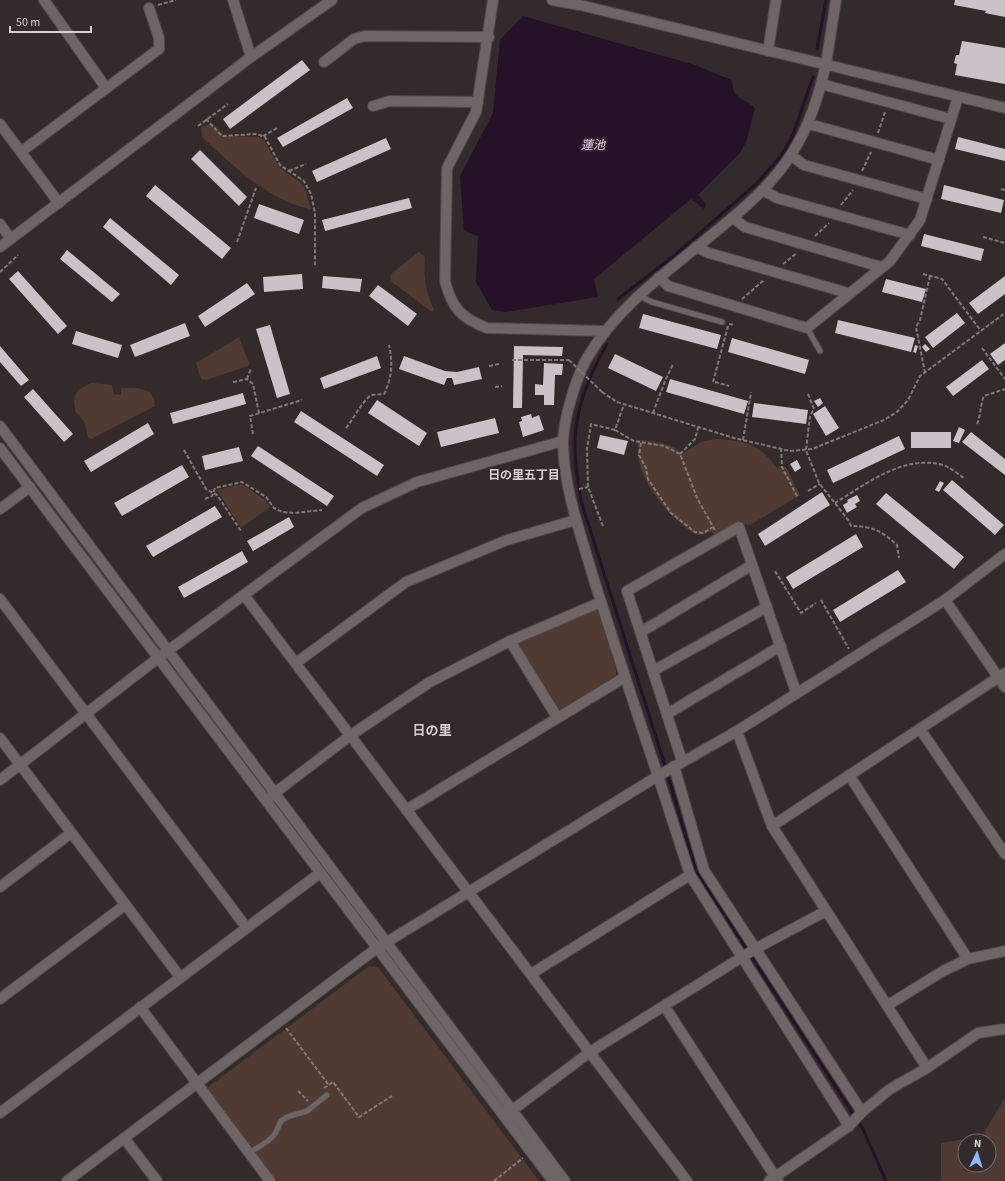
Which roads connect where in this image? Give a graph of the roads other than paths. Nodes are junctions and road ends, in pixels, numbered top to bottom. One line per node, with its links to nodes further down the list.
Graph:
1 (44, 0): 16 (street)
2 (233, 0): 12 (street)
3 (332, 0): 12 (street)
4 (493, 0): 10 (street)
5 (552, 0): 8 (street)
6 (776, 0): 11 (street)
7 (836, 0): 14 (street)
8 (580, 2): 11 (street)
9 (149, 8): 16 (street)
10 (489, 38): 13 (street); 18 (street)
11 (768, 51): 14 (street)
12 (251, 57): 29 (street)
13 (324, 62)
14 (826, 64): 15 (street); 17 (street)
15 (821, 84): 21 (street); 23 (street)
16 (106, 88): 24 (street)
17 (958, 97): 20 (street); 21 (street)
18 (478, 102): 19 (street); 42 (street)
19 (373, 106)
20 (1005, 108)
21 (951, 119): 26 (street)
22 (0, 124): 24 (street)
23 (810, 124): 25 (street); 26 (street)
24 (22, 152): 29 (street)
25 (792, 156): 27 (street); 28 (street)
26 (939, 160): 28 (street)
27 (764, 191): 30 (street); 32 (street)
28 (927, 199): 32 (street)
29 (58, 203): 33 (street)
30 (733, 218): 35 (street); 36 (street)
31 (0, 224): 33 (street)
32 (910, 235): 36 (street)
33 (11, 239): 34 (street)
34 (0, 247)
35 (696, 247): 37 (street); 38 (street)
36 (882, 267): 38 (street)
37 (659, 277): 39 (street); 41 (street)
38 (848, 293): 41 (street)
39 (640, 296): 40 (lane); 42 (street)
40 (722, 322)
41 (807, 328): 43 (lane)
42 (604, 332): 45 (street)
43 (820, 351)
44 (0, 426): 60 (street)
45 (563, 441): 49 (street); 52 (street)
46 (0, 448): 47 (street)
47 (30, 487): 48 (street); 61 (street)
48 (0, 509)
49 (576, 520): 55 (street); 62 (street)
50 (1005, 554): 54 (street)
51 (752, 565): 56 (street); 57 (street); 57 (street)
52 (244, 595): 60 (street); 62 (street)
53 (0, 599): 68 (street)
54 (945, 600): 64 (street); 67 (street)
55 (601, 602): 58 (street); 65 (street)
56 (767, 606): 59 (street); 63 (street)
57 (641, 632): 63 (street)
58 (510, 641): 70 (street); 73 (street)
59 (780, 646): 67 (street); 69 (street)
60 (169, 651): 61 (street); 80 (street)
61 (158, 658): 68 (street); 81 (street)
62 (296, 663): 73 (street)
63 (653, 671): 69 (street)
64 (1002, 676): 66 (street); 71 (street)
65 (625, 677): 70 (street); 78 (street)
66 (1005, 687)
67 (796, 692): 72 (street)
68 (86, 714): 75 (street); 92 (street)
69 (667, 714): 76 (street)
70 (557, 717): 82 (street)
71 (920, 729): 77 (street); 85 (street)
72 (737, 731): 76 (street); 83 (street)
73 (351, 735): 80 (street); 82 (street)
74 (0, 738): 75 (street)
75 (20, 764): 79 (street); 84 (street)
76 (678, 764): 78 (street); 94 (street)
77 (849, 775): 83 (street); 97 (street)
78 (658, 776): 87 (street); 89 (street)
79 (0, 780)
80 (275, 793): 81 (street); 93 (street)
81 (264, 800): 86 (street)
82 (406, 810): 89 (street)
83 (772, 826): 91 (street)
84 (71, 833): 88 (street); 90 (street)
85 (1005, 854)
86 (320, 873): 92 (street); 93 (street)
87 (690, 875): 96 (street); 98 (street)
88 (0, 887)
89 (469, 892): 93 (street); 98 (street)
90 (125, 905): 99 (street); 100 (street)
91 (826, 911): 94 (street); 101 (street)
92 (246, 927): 99 (street)
93 (382, 945): 107 (street); 111 (street)
94 (756, 949): 96 (street); 109 (street)
95 (1005, 952): 97 (street)
96 (742, 958): 103 (street); 112 (street)
97 (968, 959): 101 (street)
98 (531, 974): 105 (street)
99 (180, 977): 102 (street)
100 (0, 999)
101 (888, 1005): 106 (street)
102 (140, 1007): 107 (street); 110 (street)
103 (665, 1007): 105 (street); 115 (street)
104 (1005, 1029): 106 (street)
105 (590, 1052): 111 (street); 121 (street)
106 (927, 1068): 109 (street)
107 (197, 1084): 113 (street); 114 (street)
108 (327, 1096): 114 (lane)
109 (862, 1112): 112 (street)
110 (0, 1114)
111 (508, 1114): 119 (street); 120 (street)
112 (849, 1126): 115 (street)
113 (124, 1138): 116 (street); 117 (street)
114 (249, 1153): 118 (street)
115 (774, 1180)
116 (68, 1181)
117 (158, 1181)
118 (270, 1181)
119 (553, 1181)
120 (565, 1181)
121 (688, 1181)

